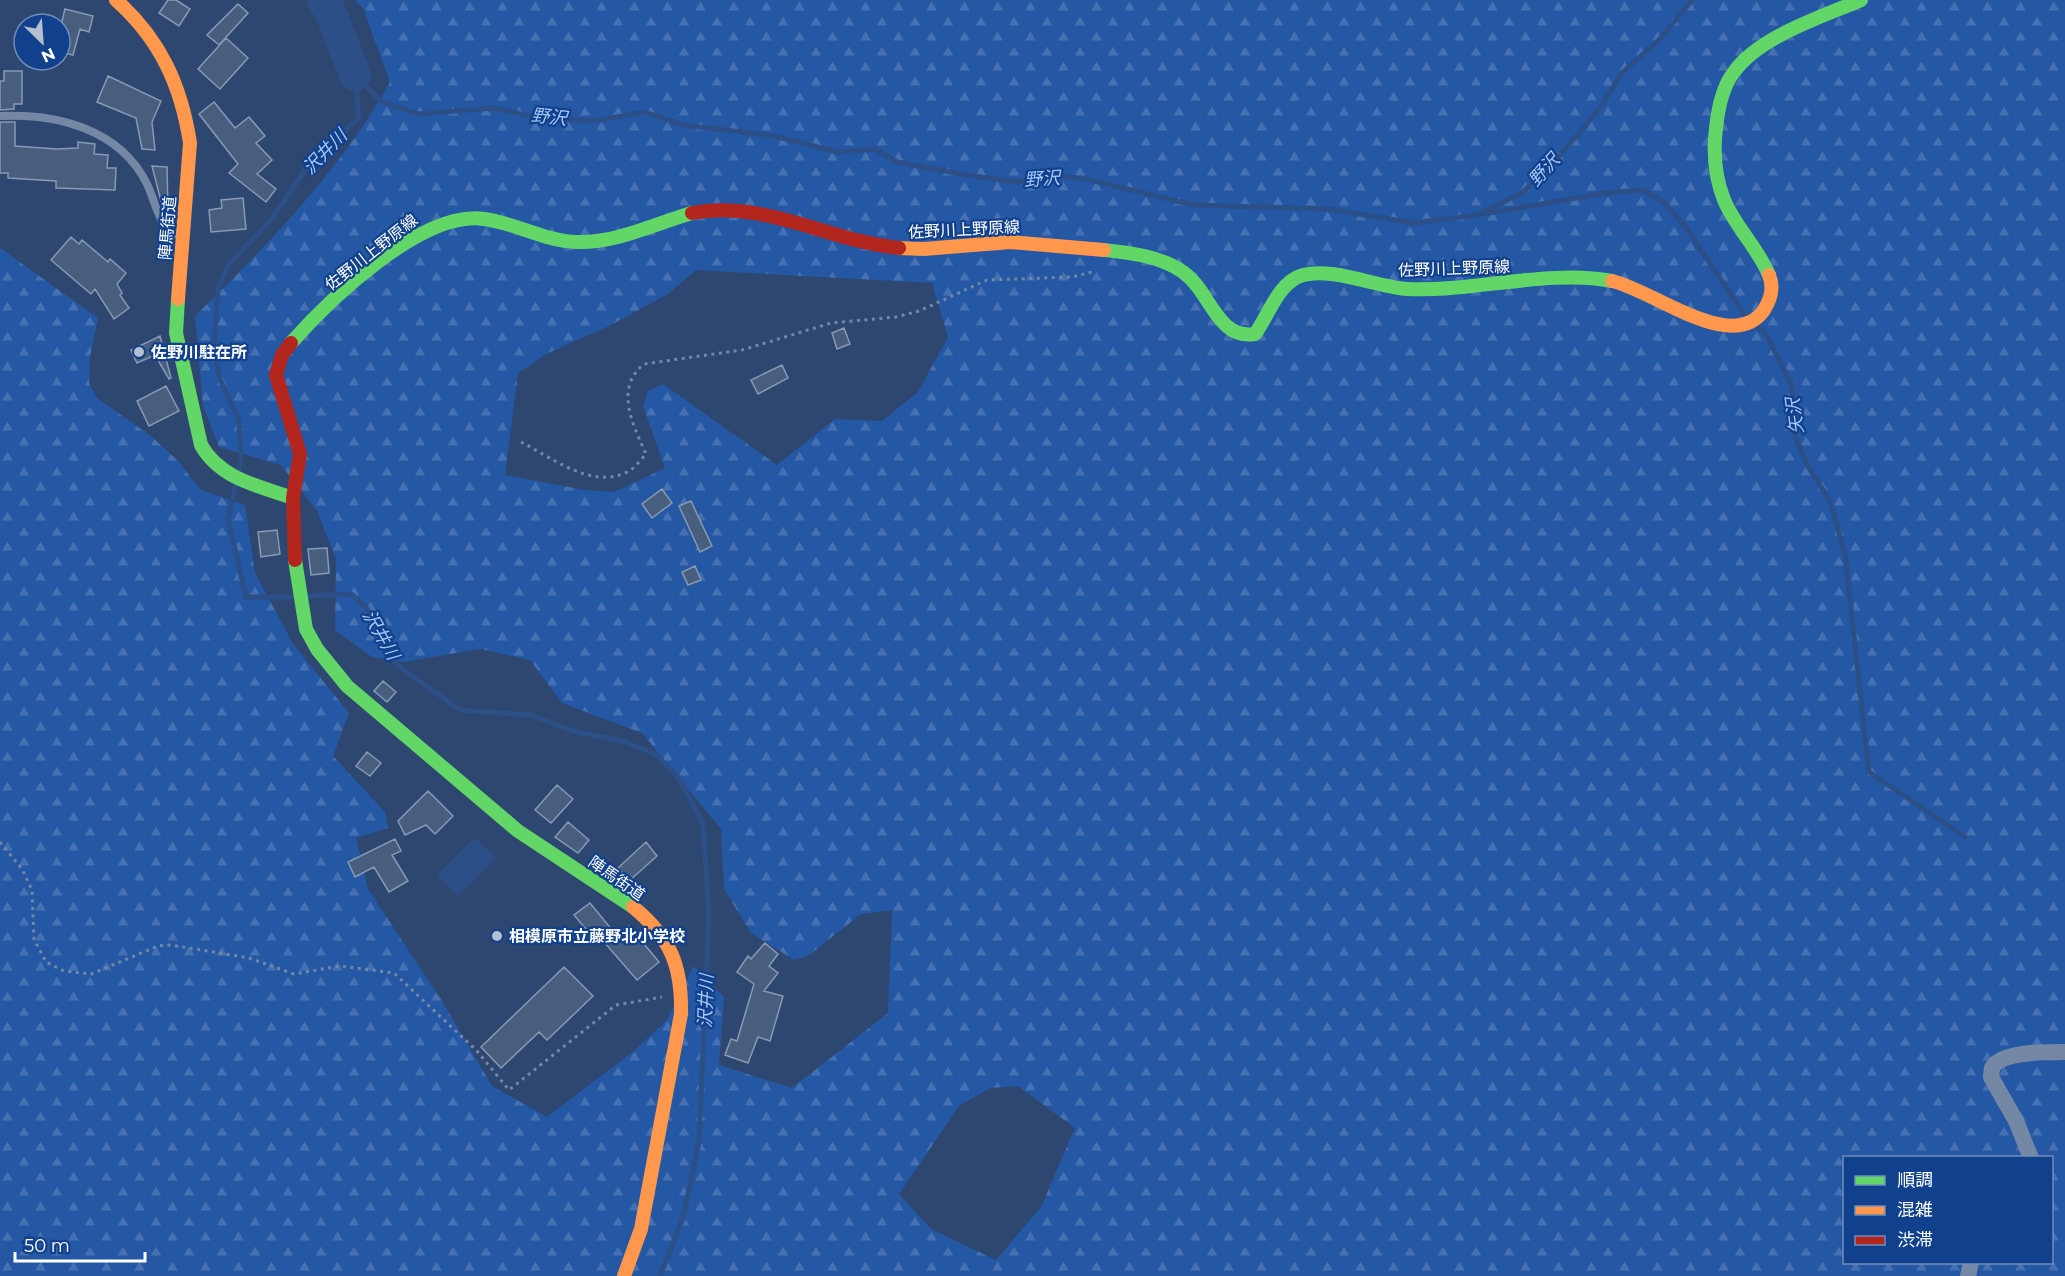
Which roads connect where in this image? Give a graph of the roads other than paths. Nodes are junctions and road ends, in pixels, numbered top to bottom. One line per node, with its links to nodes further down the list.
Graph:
1 (116, 0): 4 (main road, 陣馬街道)
2 (1861, 0): 5 (main road, 佐野川上野原線)
3 (0, 116): 4 (lane)
4 (184, 237): 5 (main road, 陣馬街道)
5 (293, 498): 8 (main road, 陣馬街道)
6 (2065, 1052): 7 (street)
7 (2030, 1156)
8 (624, 1276)

